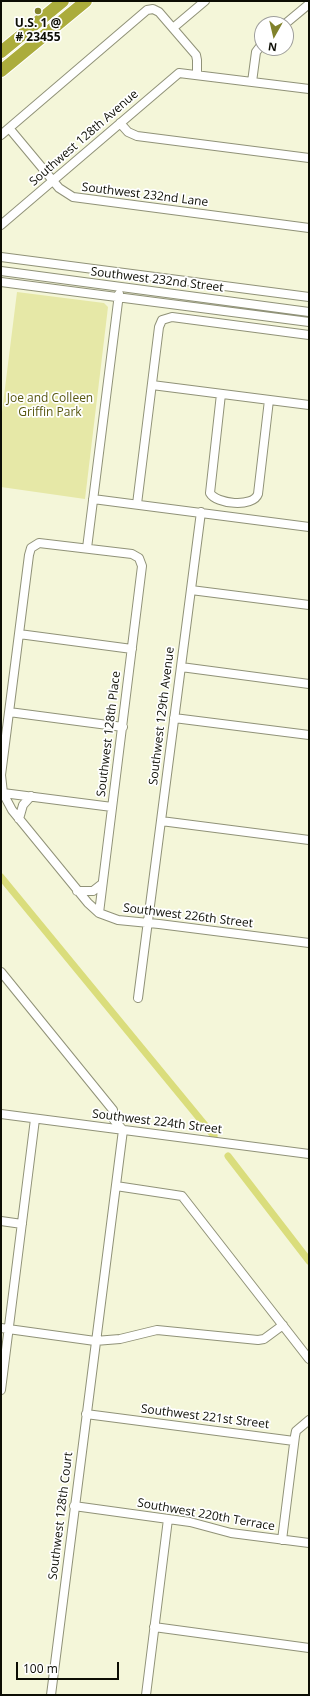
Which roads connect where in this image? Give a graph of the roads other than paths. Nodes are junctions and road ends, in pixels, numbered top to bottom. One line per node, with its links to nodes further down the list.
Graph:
1 (63, 1): 7 (highway)
2 (86, 1): 9 (highway)
3 (205, 1): 6 (street)
4 (309, 4): 5 (street)
5 (294, 16)
6 (173, 28): 10 (street); 14 (street)
7 (1, 52)
8 (255, 56): 11 (street)
9 (1, 71)
10 (197, 74): 11 (street); 13 (street, Southwest 128th Avenue)
11 (252, 82): 12 (street)
12 (309, 89)
13 (120, 123): 16 (street); 17 (street, Southwest 128th Avenue)
14 (9, 128): 15 (street); 17 (street, Southwest 232nd Lane)
15 (1, 135)
16 (309, 158)
17 (53, 181): 18 (street, Southwest 128th Avenue); 19 (street, Southwest 232nd Lane)
18 (1, 224)
19 (309, 228)
20 (1, 257): 24 (street)
21 (1, 271): 23 (street, Southwest 232nd Street)
22 (1, 282): 25 (street, Southwest 232nd Street)
23 (120, 287): 25 (street); 26 (street, Southwest 232nd Street)
24 (309, 297)
25 (119, 298): 27 (street, Southwest 232nd Street); 33 (street)
26 (309, 312)
27 (309, 322)
28 (309, 335): 29 (street)
29 (152, 385): 30 (street); 34 (street)
30 (221, 394): 31 (street); 31 (street)
31 (269, 400): 32 (street)
32 (309, 405)
33 (93, 498): 34 (street); 37 (street)
34 (136, 504): 35 (street)
35 (200, 512): 36 (street); 38 (street, Southwest 129th Avenue)
36 (309, 527)
37 (87, 548): 40 (street); 41 (street, Southwest 128th Place)
38 (191, 590): 39 (street); 42 (street, Southwest 129th Avenue)
39 (309, 605)
40 (19, 634): 41 (street); 44 (street)
41 (132, 649): 46 (street, Southwest 128th Place)
42 (180, 667): 43 (street); 45 (street, Southwest 129th Avenue)
43 (309, 684)
44 (9, 712): 46 (street); 48 (street)
45 (174, 718): 47 (street); 52 (street, Southwest 129th Avenue)
46 (123, 727): 50 (street, Southwest 128th Place)
47 (309, 736)
48 (3, 793): 49 (street); 51 (street, Southwest 226th Street)
49 (31, 796): 50 (street); 51 (street)
50 (112, 807): 54 (street, Southwest 128th Place)
51 (19, 818): 55 (street, Southwest 226th Street)
52 (161, 821): 53 (street); 57 (street, Southwest 129th Avenue)
53 (309, 840)
54 (102, 884): 55 (street); 56 (street, Southwest 128th Place)
55 (77, 891): 56 (street, Southwest 226th Street)
56 (99, 913): 57 (street, Southwest 226th Street)
57 (147, 922): 58 (street, Southwest 226th Street); 60 (street, Southwest 129th Avenue)
58 (309, 943)
59 (1, 972): 63 (street)
60 (138, 998)
61 (1, 1114): 62 (street, Southwest 224th Street)
62 (35, 1119): 63 (street, Southwest 224th Street); 67 (street)
63 (123, 1130): 64 (street, Southwest 224th Street); 65 (street)
64 (309, 1154)
65 (116, 1186): 68 (street); 70 (street)
66 (1, 1221): 67 (street)
67 (22, 1224): 69 (street)
68 (283, 1325): 70 (street); 71 (street)
69 (5, 1329): 70 (street); 72 (street)
70 (95, 1341): 73 (street, Southwest 128th Court)
71 (309, 1359)
72 (1, 1390)
73 (86, 1414): 75 (street, Southwest 221st Street); 76 (street, Southwest 128th Court)
74 (309, 1420): 75 (street)
75 (294, 1441): 78 (street)
76 (74, 1506): 77 (street, Southwest 220th Terrace); 82 (street, Southwest 128th Court)
77 (168, 1519): 78 (street, Southwest 220th Terrace); 80 (street)
78 (282, 1540): 79 (street, Southwest 220th Terrace)
79 (309, 1543)
80 (154, 1627): 81 (street); 83 (street)
81 (309, 1648)
82 (51, 1695)
83 (146, 1695)

